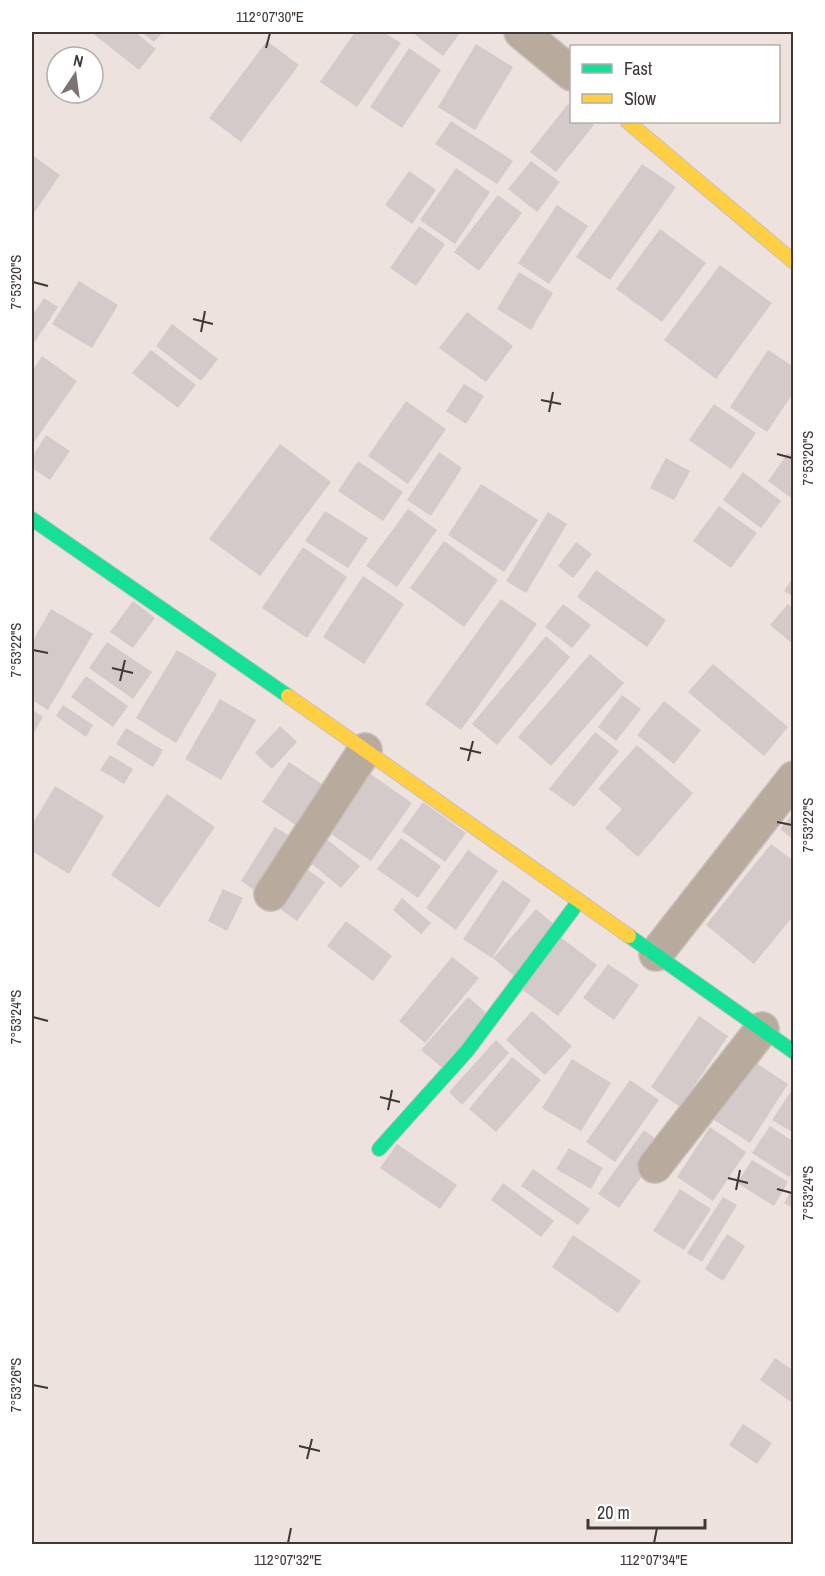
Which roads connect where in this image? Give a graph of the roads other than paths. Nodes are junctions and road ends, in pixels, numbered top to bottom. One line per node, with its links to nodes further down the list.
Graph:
1 (521, 32): 2 (street)
2 (570, 72)
3 (629, 123): 4 (street)
4 (794, 262)
5 (32, 519): 6 (street)
6 (365, 750): 8 (street); 9 (street)
7 (794, 778): 10 (street)
8 (271, 894)
9 (579, 901): 10 (street); 13 (street)
10 (656, 954): 11 (street)
11 (762, 1029): 12 (street); 14 (street)
12 (794, 1052)
13 (379, 1149)
14 (655, 1166)

